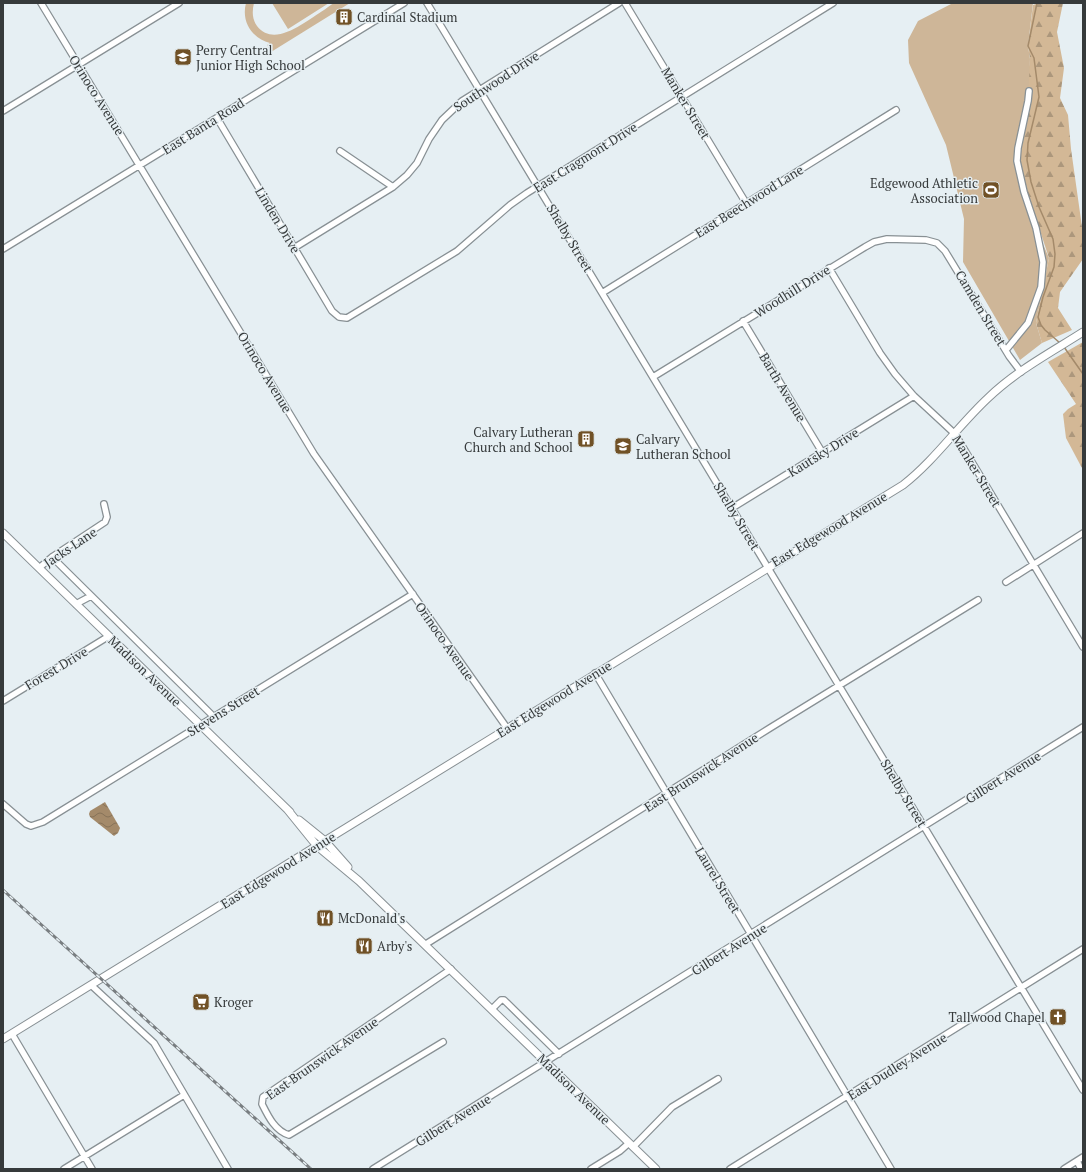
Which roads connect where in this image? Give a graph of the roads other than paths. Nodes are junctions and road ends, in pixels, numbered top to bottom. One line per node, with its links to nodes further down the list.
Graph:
1 (41, 3): 8 (street, Orinoco Avenue)
2 (179, 3): 8 (street)
3 (404, 3): 14 (street, East Banta Road)
4 (428, 3): 9 (street, Shelby Street)
5 (619, 3): 9 (street, Southwood Drive)
6 (625, 3): 11 (street, Manker Street)
7 (833, 3): 11 (street, East Cragmont Drive)
8 (78, 65): 13 (street); 16 (street, Orinoco Avenue)
9 (480, 90): 17 (street, Shelby Street); 18 (street, Southwood Drive)
10 (1029, 91): 28 (street)
11 (682, 97): 17 (street, East Cragmont Drive); 19 (street, Manker Street)
12 (896, 110): 19 (street, East Beechwood Lane)
13 (3, 111)
14 (217, 118): 16 (street, East Banta Road); 21 (street, Linden Drive)
15 (340, 151): 18 (street)
16 (140, 165): 22 (street, East Banta Road); 43 (street, Orinoco Avenue)
17 (539, 186): 24 (street, Shelby Street); 25 (street, East Cragmont Drive)
18 (393, 187): 21 (street, Southwood Drive)
19 (746, 204): 24 (street, East Beechwood Lane)
20 (939, 245): 23 (street, Woodhill Drive); 28 (street, Camden Street)
21 (294, 248): 25 (street, Linden Drive)
22 (3, 249)
23 (829, 268): 26 (street, Woodhill Drive); 31 (street, Manker Street)
24 (602, 293): 30 (street, Shelby Street)
25 (342, 317)
26 (743, 321): 30 (street, Woodhill Drive); 33 (street, Barth Avenue)
27 (1083, 332): 29 (main road, East Edgewood Avenue)
28 (1006, 350): 29 (street, Camden Street)
29 (1020, 372): 32 (main road, East Edgewood Avenue)
30 (653, 377): 35 (street, Shelby Street)
31 (914, 396): 32 (street, Manker Street); 33 (street, Kautsky Drive)
32 (955, 434): 39 (street, Manker Street); 40 (main road, East Edgewood Avenue)
33 (822, 452): 35 (street, Kautsky Drive)
34 (104, 504): 38 (street, Jacks Lane)
35 (732, 508): 40 (street, Shelby Street)
36 (3, 533): 41 (main road, Madison Avenue)
37 (1083, 533): 39 (street)
38 (52, 557): 41 (street, Jacks Lane); 44 (street, Madison Avenue)
39 (1034, 566): 42 (street); 48 (street, Manker Street)
40 (767, 567): 49 (main road, East Edgewood Avenue); 50 (street, Shelby Street)
41 (39, 568): 46 (main road, Madison Avenue)
42 (1006, 582)
43 (413, 594): 52 (street, Stevens Street); 55 (street, Orinoco Avenue)
44 (91, 596): 46 (street); 52 (street, Madison Avenue)
45 (978, 600): 50 (street, East Brunswick Avenue)
46 (76, 604): 47 (main road, Madison Avenue)
47 (109, 636): 51 (street, Forest Drive); 53 (main road, Madison Avenue)
48 (1083, 647)
49 (595, 673): 55 (main road, East Edgewood Avenue); 56 (street, Laurel Street)
50 (839, 685): 56 (street, East Brunswick Avenue); 59 (street, Shelby Street)
51 (3, 701)
52 (214, 717): 53 (street, Stevens Street)
53 (200, 725): 57 (street, Stevens Street); 58 (main road, Madison Avenue)
54 (1083, 727): 59 (street, Gilbert Avenue)
55 (507, 728): 60 (main road, East Edgewood Avenue)
56 (667, 794): 63 (street, Laurel Street); 64 (street, East Brunswick Avenue)
57 (3, 804)
58 (287, 809): 60 (main road, Madison Avenue); 61 (main road, Madison Avenue)
59 (924, 826): 63 (street, Gilbert Avenue); 68 (street, Shelby Street)
60 (325, 840): 61 (main road, East Edgewood Avenue); 62 (main road, Madison Avenue)
61 (317, 846): 62 (main road, Madison Avenue); 67 (main road, East Edgewood Avenue)
62 (359, 880): 64 (main road, Madison Avenue)
63 (751, 935): 73 (street, Gilbert Avenue); 78 (street, Laurel Street)
64 (426, 944): 66 (main road, Madison Avenue)
65 (1083, 949): 68 (street, East Dudley Avenue)
66 (451, 969): 69 (main road, Madison Avenue); 72 (street, East Brunswick Avenue)
67 (91, 985): 70 (main road, East Edgewood Avenue); 77 (street)
68 (1022, 988): 76 (street, Shelby Street); 78 (street, East Dudley Avenue)
69 (492, 1009): 73 (street, Madison Avenue); 74 (main road, Madison Avenue)
70 (12, 1034): 71 (main road, East Edgewood Avenue); 80 (street)
71 (3, 1040)
72 (443, 1042)
73 (559, 1054): 74 (street, Gilbert Avenue)
74 (546, 1062): 79 (main road, Madison Avenue); 86 (street, Gilbert Avenue)
75 (718, 1079): 79 (street)
76 (1083, 1090)
77 (184, 1095): 80 (street); 85 (street)
78 (848, 1096): 89 (street, East Dudley Avenue); 90 (street, Laurel Street)
79 (631, 1145): 87 (street); 88 (main road, Madison Avenue)
80 (84, 1156): 83 (street); 84 (street)
81 (1083, 1157): 82 (street)
82 (1077, 1161): 91 (street); 92 (street)
83 (64, 1169)
84 (92, 1169)
85 (228, 1169)
86 (373, 1169)
87 (591, 1169)
88 (656, 1169)
89 (730, 1169)
90 (891, 1169)
91 (1064, 1169)
92 (1081, 1169)

